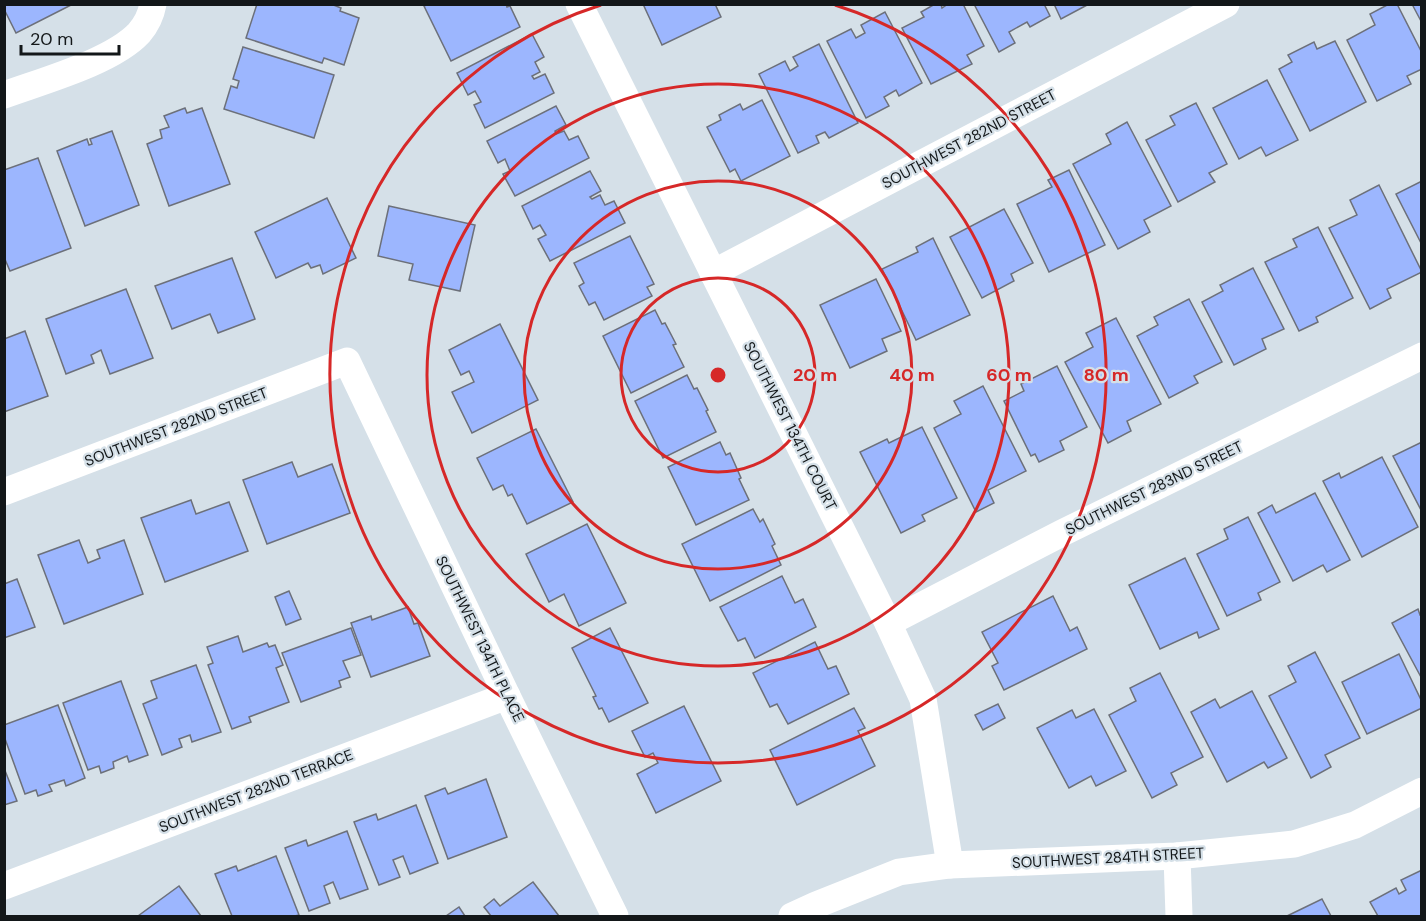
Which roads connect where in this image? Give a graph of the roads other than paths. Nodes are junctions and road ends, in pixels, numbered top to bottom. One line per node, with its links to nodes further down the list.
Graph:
1 (579, 4): 5 (street, SOUTHWEST 134TH COURT)
2 (1226, 4): 5 (street, SOUTHWEST 282ND STREET)
3 (152, 7): 4 (street)
4 (4, 95)
5 (713, 273): 9 (street, SOUTHWEST 134TH COURT)
6 (1422, 356): 9 (street, SOUTHWEST 283ND STREET)
7 (347, 361): 8 (street, SOUTHWEST 282ND STREET); 10 (street, SOUTHWEST 134TH PLACE)
8 (4, 492)
9 (888, 623): 13 (street, SOUTHWEST 134TH COURT)
10 (507, 696): 14 (street, SOUTHWEST 282ND TERRACE); 15 (street, SOUTHWEST 134TH PLACE)
11 (1422, 791): 12 (street, SOUTHWEST 284TH STREET)
12 (1176, 856): 13 (street, SOUTHWEST 284TH STREET); 17 (street)
13 (950, 865): 16 (street, SOUTHWEST 284TH STREET)
14 (4, 886)
15 (615, 916)
16 (792, 916)
17 (1179, 916)

